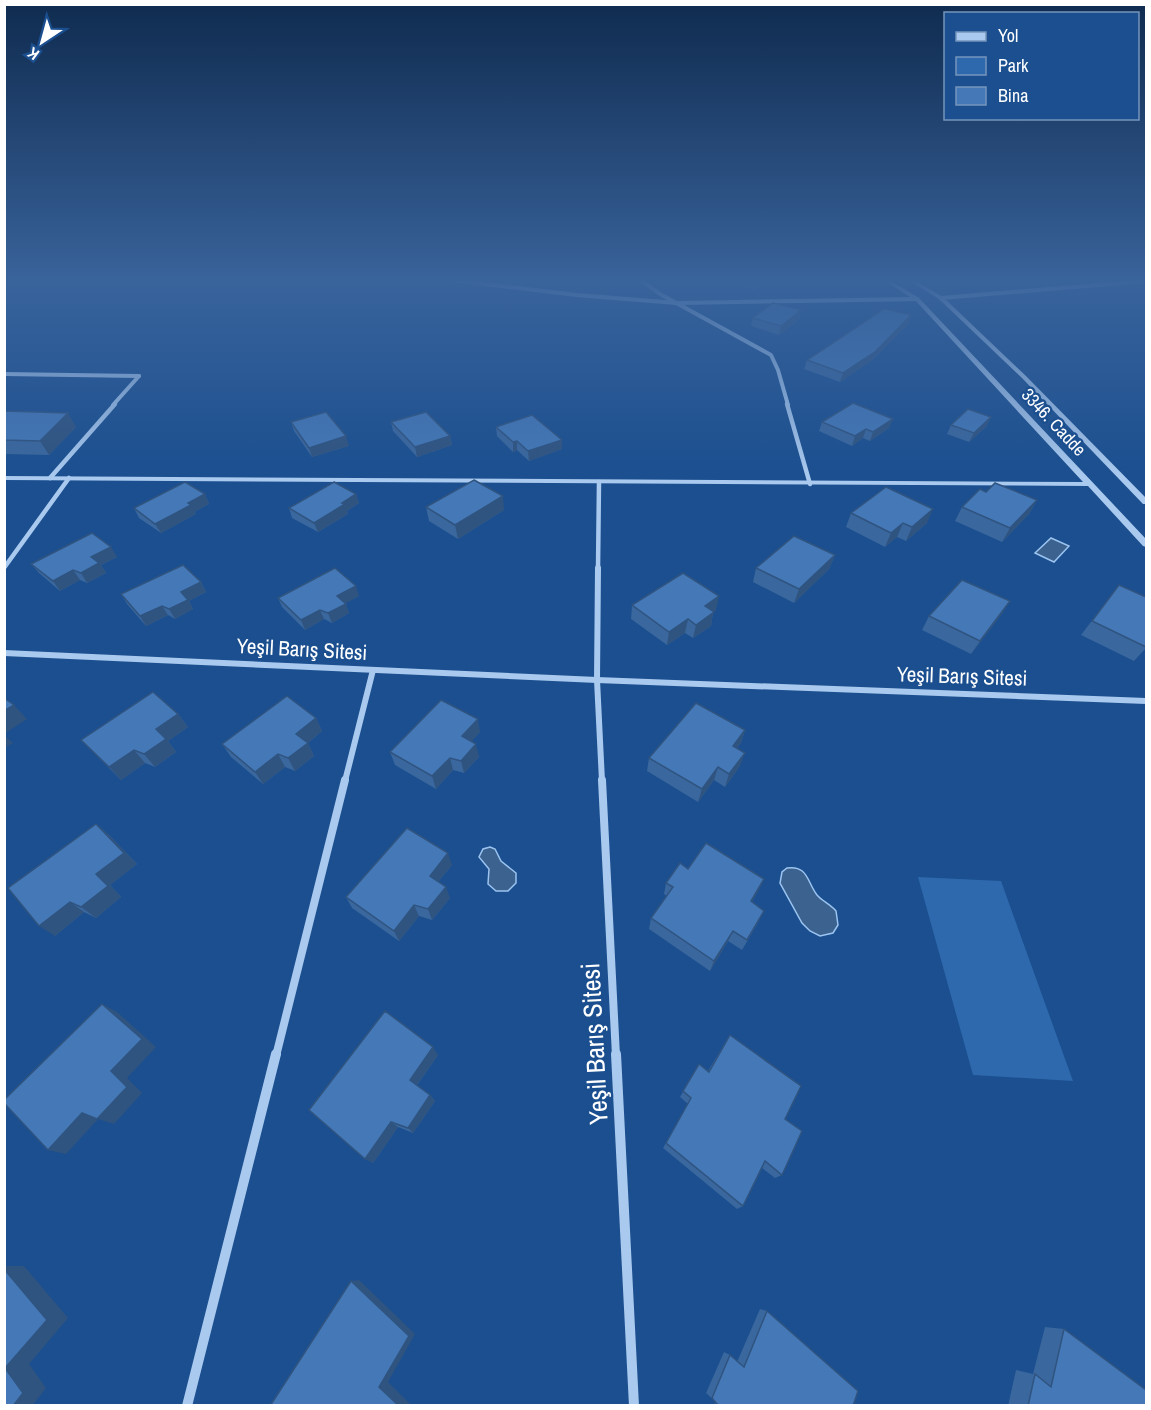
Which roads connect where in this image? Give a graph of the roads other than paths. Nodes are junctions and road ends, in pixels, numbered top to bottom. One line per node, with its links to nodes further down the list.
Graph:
1 (751, 344): 9 (street)
2 (959, 344): 10 (street, 3346. Cadde)
3 (990, 344): 11 (street, 3346. Cadde)
4 (4, 374): 6 (street)
5 (4, 478): 6 (street)
6 (50, 478): 7 (street)
7 (69, 478): 8 (street); 13 (street)
8 (599, 482): 9 (street); 16 (street, Yeşil Barış Sitesi)
9 (810, 484): 10 (street)
10 (1091, 484): 12 (street, 3346. Cadde)
11 (1146, 502)
12 (1146, 544)
13 (4, 568)
14 (4, 653): 15 (street, Yeşil Barış Sitesi)
15 (373, 670): 16 (street, Yeşil Barış Sitesi); 18 (street)
16 (597, 680): 17 (street, Yeşil Barış Sitesi); 19 (street, Yeşil Barış Sitesi)
17 (1146, 701)
18 (187, 1406)
19 (634, 1406)

